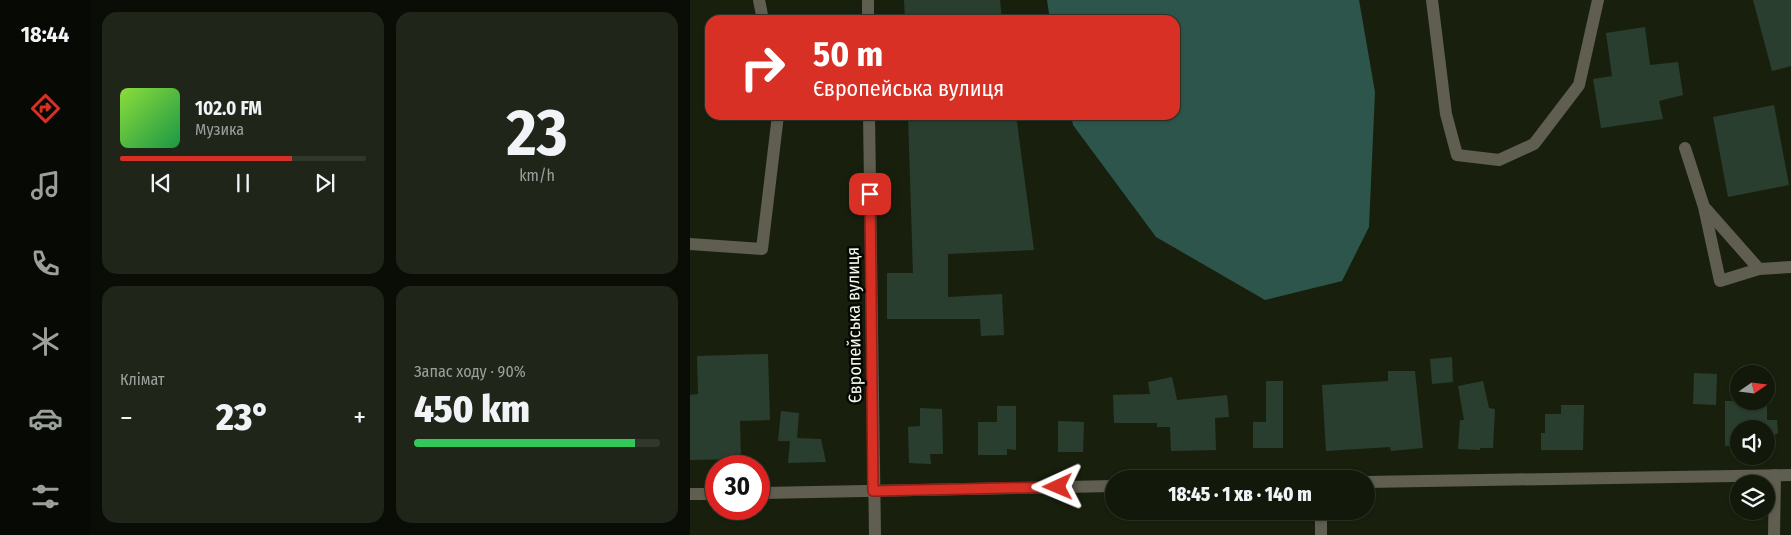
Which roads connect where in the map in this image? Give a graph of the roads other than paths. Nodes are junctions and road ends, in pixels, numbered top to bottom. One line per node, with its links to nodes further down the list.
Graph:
1 (759, 0): 5 (street)
2 (868, 0): 6 (street)
3 (1432, 0): 4 (street)
4 (1598, 0)
5 (762, 15)
6 (868, 15)
7 (777, 120): 11 (street)
8 (869, 120): 19 (street, Європейська вулиця)
9 (1685, 148): 10 (street)
10 (1704, 207): 13 (street); 13 (street)
11 (690, 244)
12 (1791, 267): 13 (street)
13 (1759, 269)
14 (1775, 475): 15 (street)
15 (1791, 475)
16 (1730, 476): 17 (street)
17 (1375, 482)
18 (1105, 486): 19 (street)
19 (873, 491): 20 (street); 25 (street, Європейська вулиця)
20 (770, 493)
21 (690, 494): 22 (street)
22 (705, 494)
23 (1321, 520): 26 (street)
24 (1774, 520): 27 (street)
25 (875, 535)
26 (1320, 535)
27 (1774, 535)

